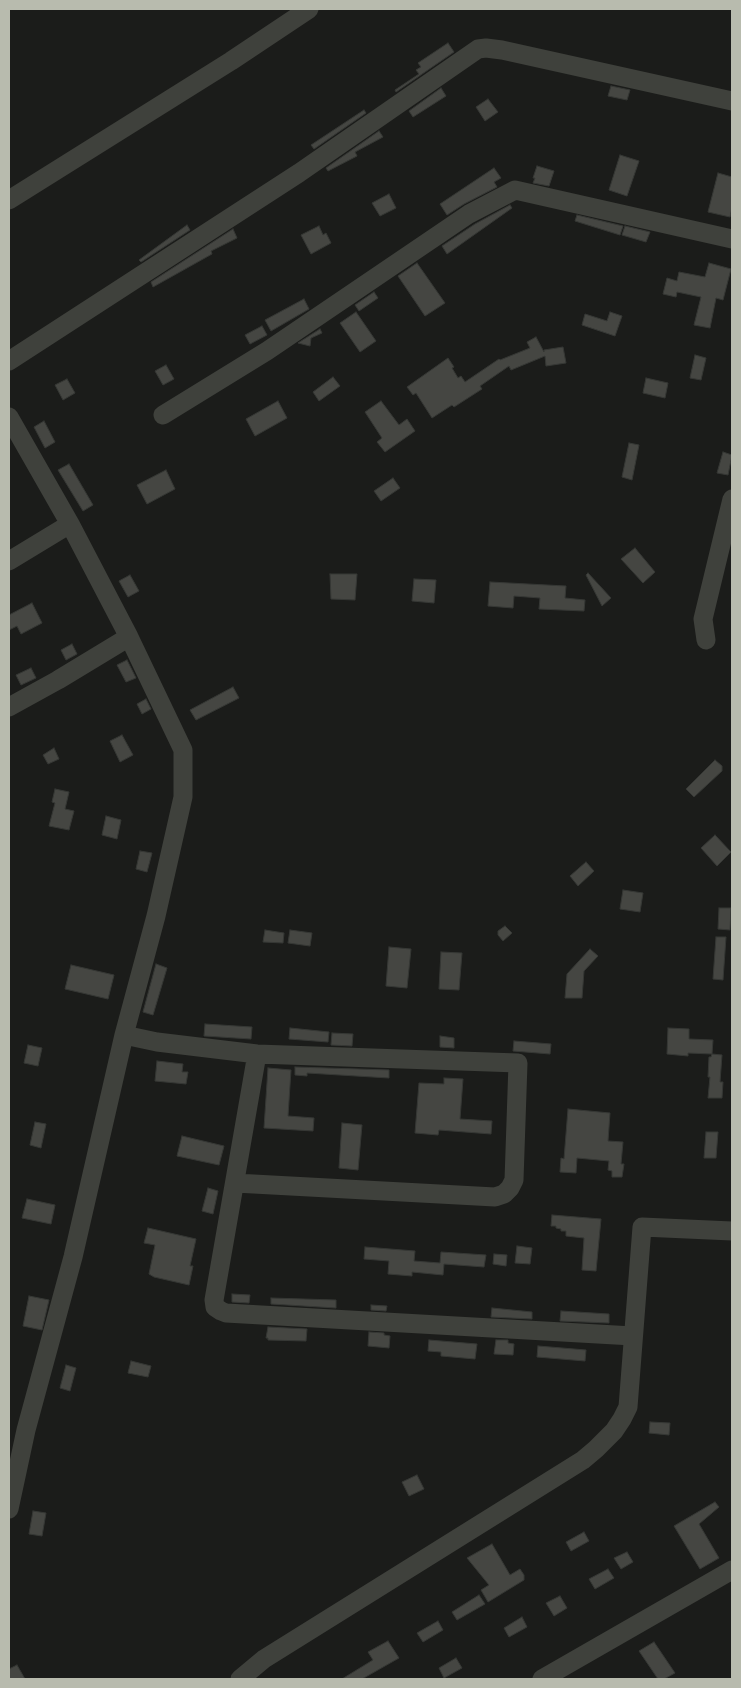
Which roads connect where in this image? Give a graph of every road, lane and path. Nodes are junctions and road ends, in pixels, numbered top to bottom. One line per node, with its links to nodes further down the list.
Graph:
1 (309, 9): 3 (street)
2 (732, 101): 5 (street)
3 (9, 200)
4 (732, 238): 6 (street)
5 (9, 361)
6 (163, 415)
7 (9, 416): 9 (street)
8 (732, 499): 12 (street)
9 (70, 524): 10 (street); 11 (street)
10 (9, 561)
11 (130, 637): 13 (street); 14 (street)
12 (706, 640)
13 (9, 707)
14 (124, 1035): 15 (street); 19 (street)
15 (257, 1054): 16 (street); 16 (street)
16 (234, 1183): 18 (street)
17 (732, 1231): 18 (street)
18 (633, 1336): 21 (street)
19 (9, 1509)
20 (732, 1570): 22 (street)
21 (240, 1679)
22 (542, 1679)

